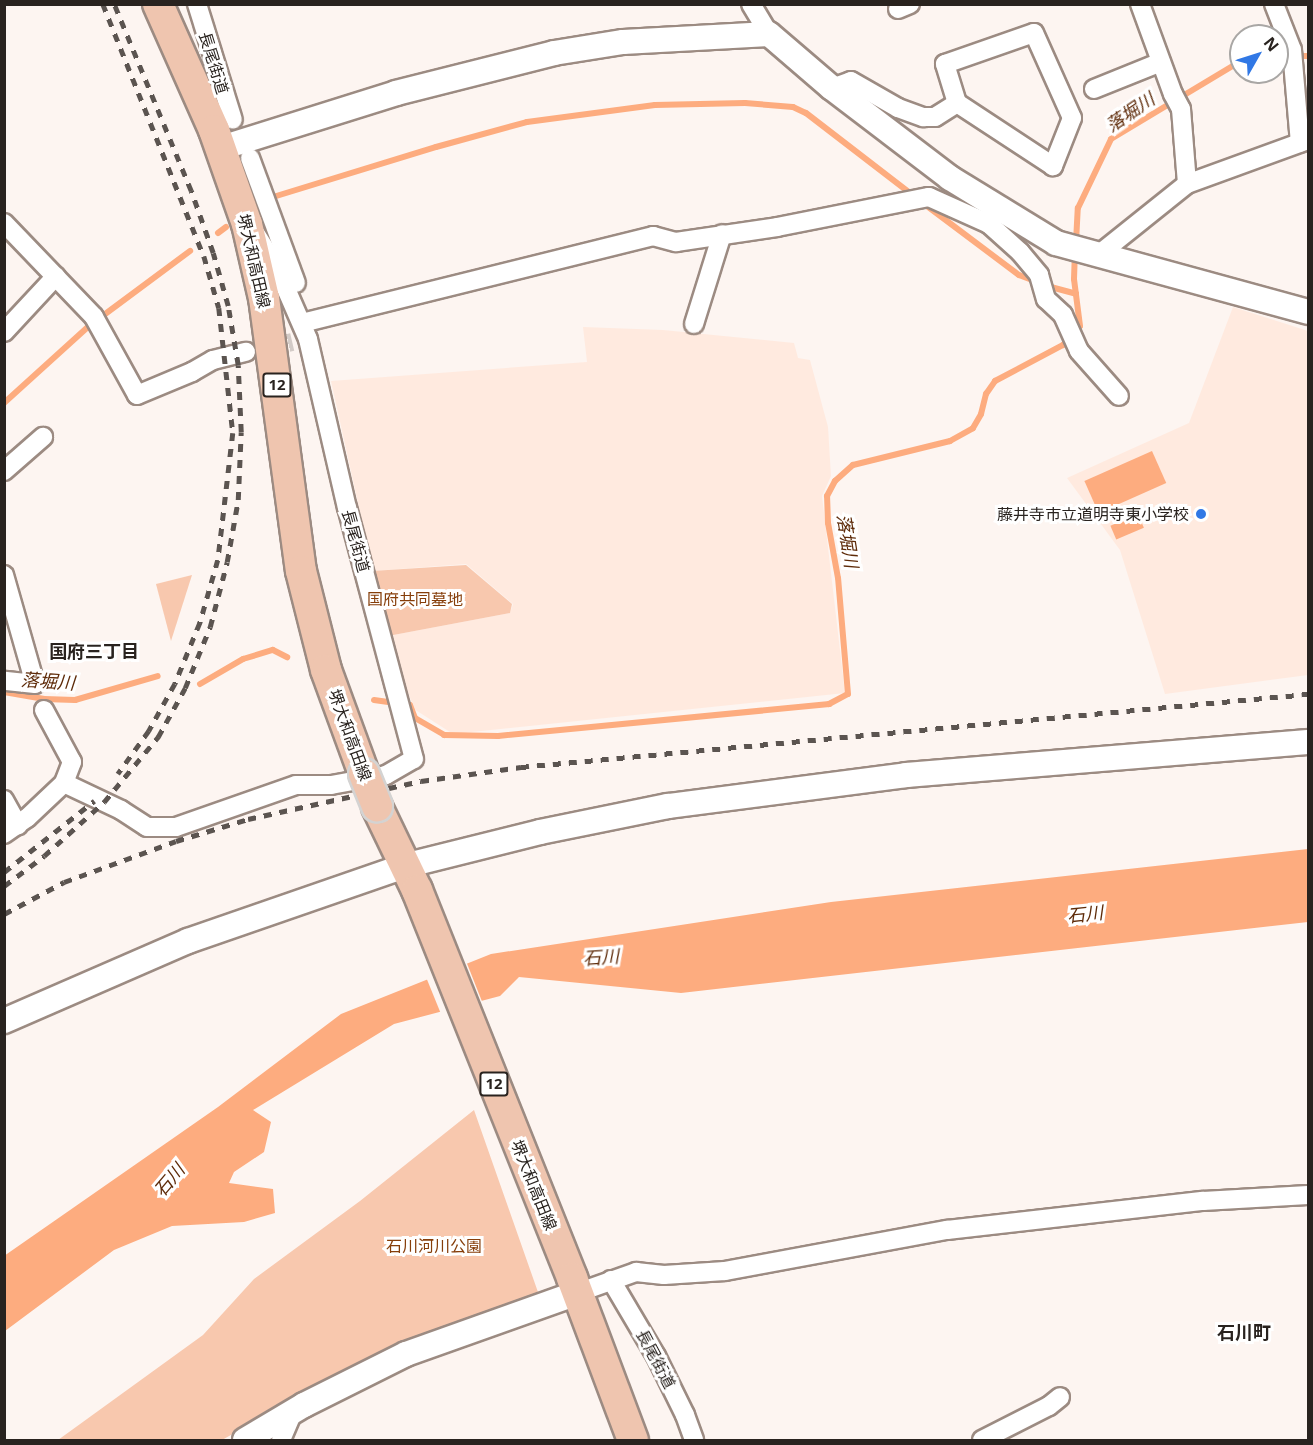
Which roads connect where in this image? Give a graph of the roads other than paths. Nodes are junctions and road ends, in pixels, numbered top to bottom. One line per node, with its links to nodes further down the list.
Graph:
1 (158, 4): 13 (main road, 堺大和高田線 / 12)
2 (198, 4): 11 (street, 長尾街道)
3 (751, 4): 6 (street)
4 (1140, 4): 7 (street)
5 (1274, 4): 12 (street)
6 (769, 34): 8 (street); 13 (street)
7 (1161, 62): 9 (street); 15 (street)
8 (832, 88): 10 (street); 16 (street)
9 (1094, 89)
10 (957, 103): 10 (street)
11 (233, 120)
12 (1304, 142): 15 (street)
13 (221, 148): 18 (main road, 堺大和高田線 / 12)
14 (250, 158): 24 (street, 長尾街道)
15 (1187, 184): 20 (street)
16 (994, 216): 19 (street); 20 (street); 27 (street)
17 (4, 223): 21 (street)
18 (247, 224): 24 (street); 37 (main road, 堺大和高田線 / 12, bridge)
19 (722, 234): 23 (street); 24 (street)
20 (1097, 256): 22 (street)
21 (56, 276): 25 (street); 26 (street)
22 (1308, 312)
23 (694, 324)
24 (303, 331): 34 (street, 長尾街道)
25 (4, 332)
26 (246, 352)
27 (1119, 396)
28 (43, 437): 29 (street)
29 (4, 471)
30 (4, 575): 31 (street)
31 (4, 681)
32 (44, 710): 34 (street)
33 (1308, 742): 37 (street)
34 (64, 783): 36 (street)
35 (4, 800): 36 (street)
36 (11, 829)
37 (410, 878): 38 (street); 41 (main road, 堺大和高田線 / 12)
38 (4, 1021)
39 (1308, 1195): 40 (street)
40 (611, 1280): 41 (street); 47 (street, 長尾街道)
41 (574, 1286): 43 (street); 46 (main road, 堺大和高田線 / 12)
42 (1060, 1397): 48 (street)
43 (293, 1412): 44 (street); 45 (street)
44 (245, 1440)
45 (281, 1440)
46 (633, 1440)
47 (694, 1440)
48 (982, 1440)

